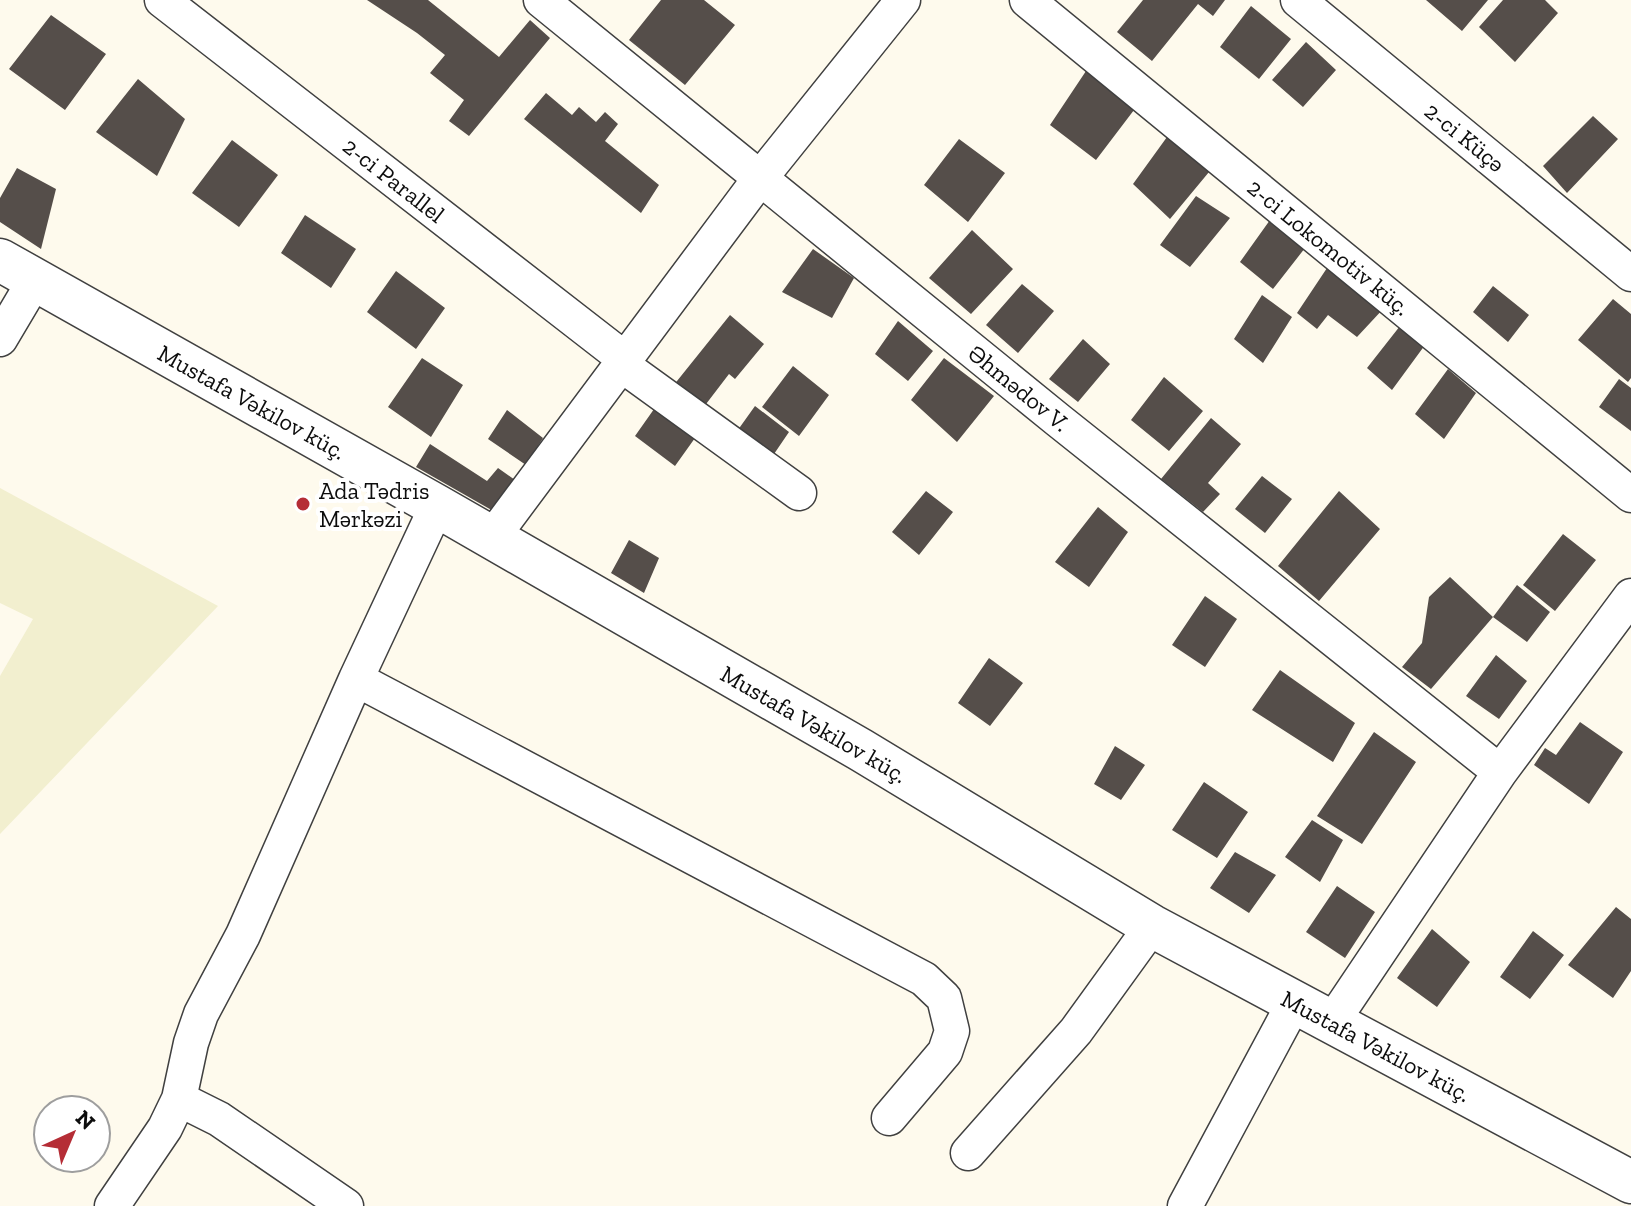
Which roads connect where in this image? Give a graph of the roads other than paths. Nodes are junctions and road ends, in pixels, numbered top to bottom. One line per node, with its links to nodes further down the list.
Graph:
1 (162, 0): 10 (street, 2-ci Parallel)
2 (541, 0): 6 (street, Əhmədov V.)
3 (903, 0): 6 (street)
4 (1027, 0): 12 (street, 2-ci Lokomotiv küç.)
5 (1298, 0): 8 (street, 2-ci Küçə)
6 (761, 177): 10 (street); 17 (street, Əhmədov V.)
7 (17, 270): 9 (street); 13 (street, Mustafa Vəkilov küç.)
8 (1631, 274)
9 (0, 339)
10 (624, 362): 11 (street, 2-ci Parallel); 14 (street)
11 (799, 493)
12 (1631, 495)
13 (437, 506): 14 (street, Mustafa Vəkilov küç.); 16 (street)
14 (491, 539): 18 (street, Mustafa Vəkilov küç.)
15 (1631, 596): 17 (street)
16 (356, 679): 21 (street); 22 (street)
17 (1500, 772): 20 (street)
18 (1152, 926): 19 (street, Mustafa Vəkilov küç.); 23 (street)
19 (1294, 1003): 20 (street, Mustafa Vəkilov küç.); 27 (street)
20 (1332, 1022): 24 (street, Mustafa Vəkilov küç.)
21 (179, 1099): 25 (street); 26 (street)
22 (889, 1118)
23 (968, 1153)
24 (1631, 1182)
25 (112, 1206)
26 (346, 1206)
27 (1185, 1206)

